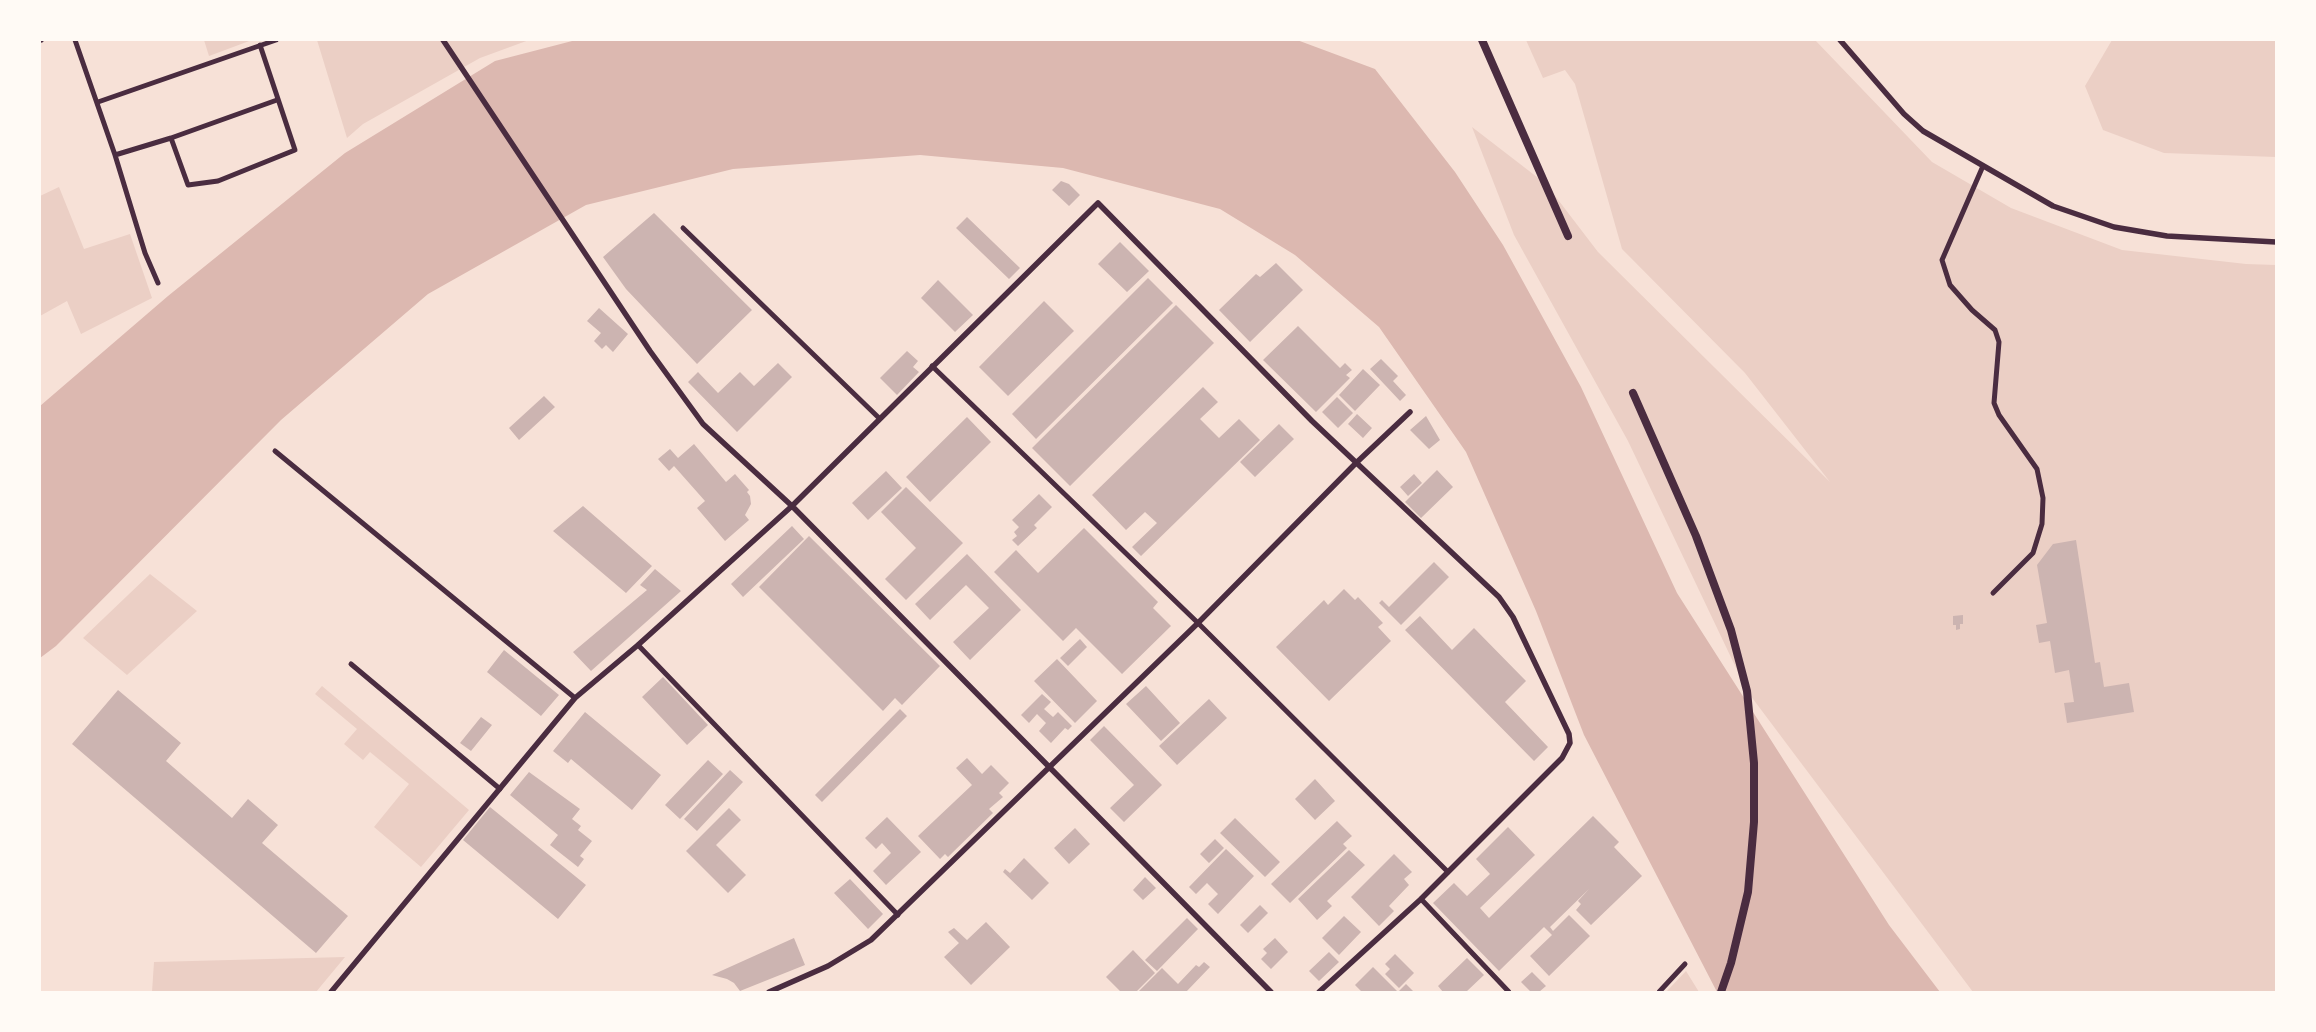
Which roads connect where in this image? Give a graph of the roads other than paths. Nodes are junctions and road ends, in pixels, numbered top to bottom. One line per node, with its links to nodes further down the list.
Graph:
1 (75, 40): 8 (street)
2 (276, 40): 6 (street)
3 (1482, 40): 13 (highway)
4 (1840, 40): 11 (street)
5 (444, 42): 22 (street)
6 (260, 45): 7 (street); 8 (street)
7 (277, 100): 9 (street); 9 (street)
8 (98, 102): 10 (street)
9 (171, 138): 10 (street)
10 (115, 155): 15 (street)
11 (1983, 166): 14 (street); 23 (street)
12 (683, 228): 19 (street)
13 (1568, 236)
14 (2276, 242)
15 (158, 283)
16 (932, 366): 19 (street); 21 (street); 24 (street)
17 (1633, 393): 40 (highway)
18 (1410, 412): 21 (street)
19 (879, 418): 22 (street)
20 (275, 451): 27 (street)
21 (1356, 463): 24 (street); 30 (street)
22 (792, 506): 25 (street); 28 (street)
23 (1992, 593)
24 (1198, 623): 28 (street); 30 (street)
25 (638, 645): 27 (street); 32 (street)
26 (351, 664): 29 (street)
27 (575, 698): 29 (street)
28 (1049, 768): 32 (street); 36 (street)
29 (500, 789): 34 (street)
30 (1448, 872): 31 (street)
31 (1421, 899): 37 (street); 38 (street)
32 (898, 915): 35 (street)
33 (1685, 964): 39 (street)
34 (331, 992)
35 (769, 992)
36 (1271, 992)
37 (1319, 992)
38 (1509, 992)
39 (1659, 992)
40 (1721, 992)

